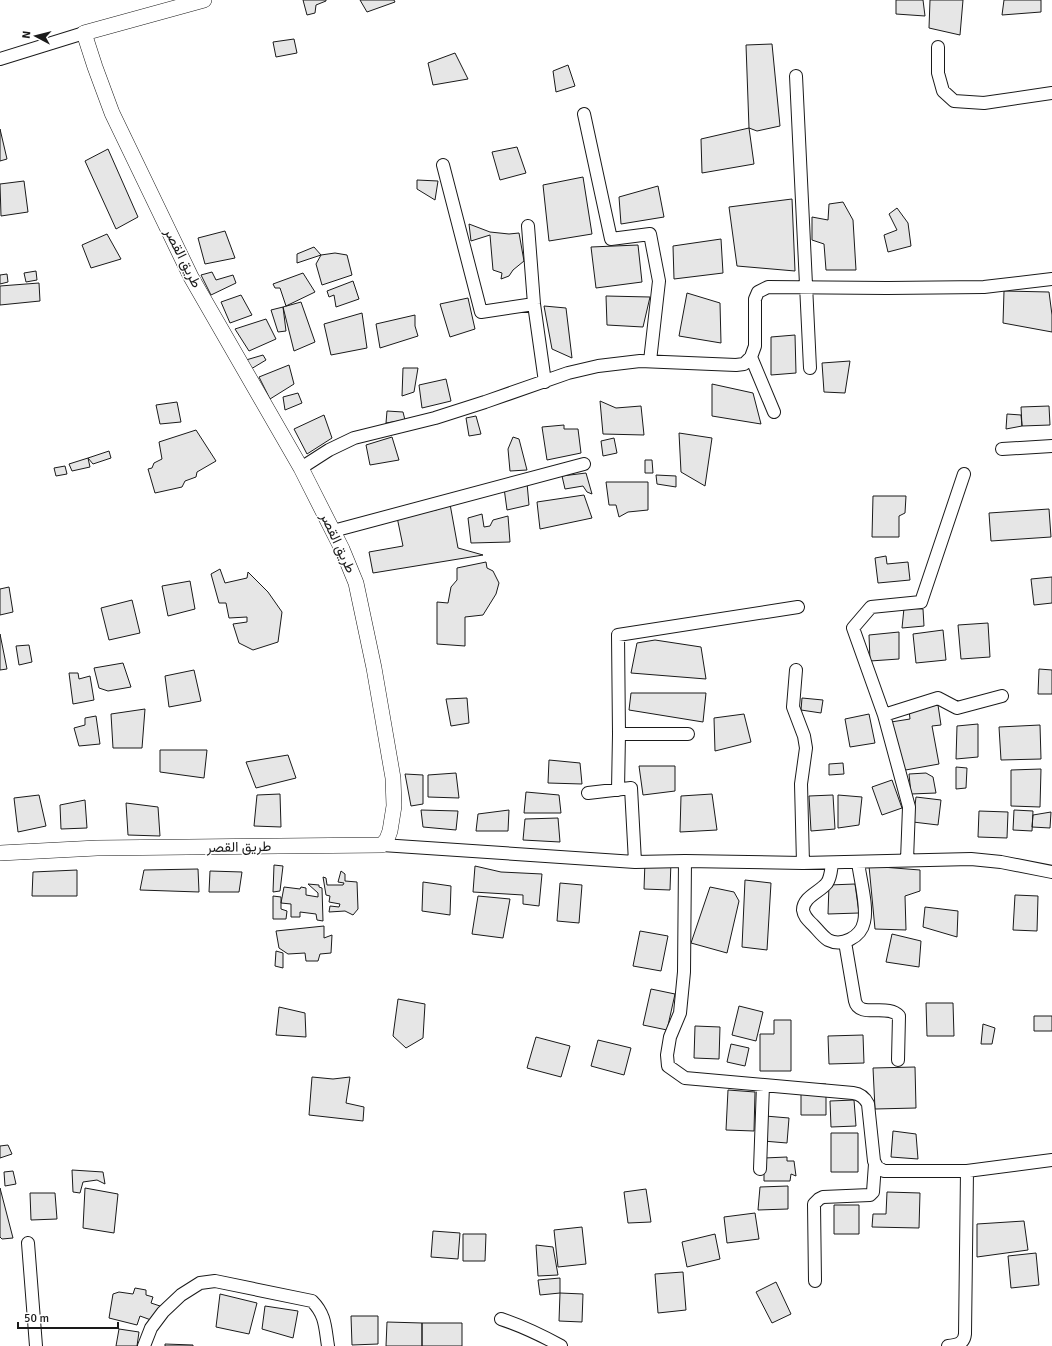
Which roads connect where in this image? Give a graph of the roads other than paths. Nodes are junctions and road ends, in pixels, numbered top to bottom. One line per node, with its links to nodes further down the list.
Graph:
1 (204, 0): 2 (street)
2 (84, 33): 4 (street); 21 (street, طريق القصر)
3 (938, 47): 6 (street)
4 (0, 59)
5 (796, 76): 11 (street)
6 (1052, 93)
7 (584, 114): 14 (street)
8 (443, 165): 12 (street)
9 (528, 226): 12 (street)
10 (1052, 279): 11 (street)
11 (806, 287): 13 (street); 15 (street)
12 (534, 304): 16 (street)
13 (751, 356): 14 (street); 17 (street)
14 (650, 361): 16 (street)
15 (810, 368)
16 (545, 382): 21 (street)
17 (774, 412)
18 (1052, 446): 19 (street)
19 (1002, 449)
20 (584, 464): 23 (street)
21 (301, 468): 23 (street, طريق القصر)
22 (964, 474): 27 (street)
23 (333, 531): 32 (street, طريق القصر)
24 (798, 606): 28 (street)
25 (796, 670): 38 (street)
26 (1002, 696): 27 (street)
27 (884, 716): 34 (street)
28 (619, 734): 29 (street); 30 (street)
29 (688, 734)
30 (618, 790): 31 (street); 36 (street)
31 (588, 793)
32 (382, 845): 33 (street, طريق القصر); 36 (street)
33 (0, 853)
34 (907, 860): 37 (street); 40 (street)
35 (685, 861): 36 (street); 38 (street); 43 (street)
36 (635, 862)
37 (858, 862): 39 (street); 41 (street)
38 (803, 863): 39 (street)
39 (832, 863): 41 (street)
40 (1052, 872)
41 (845, 942): 42 (street)
42 (898, 1060)
43 (763, 1085): 45 (street); 46 (street)
44 (1052, 1160): 47 (street)
45 (875, 1164): 47 (street); 49 (street)
46 (760, 1169)
47 (967, 1171): 55 (street)
48 (28, 1243): 51 (street)
49 (815, 1281)
50 (500, 1319): 54 (street)
51 (36, 1346)
52 (144, 1346): 53 (street)
53 (328, 1346)
54 (560, 1346)
55 (948, 1346)

